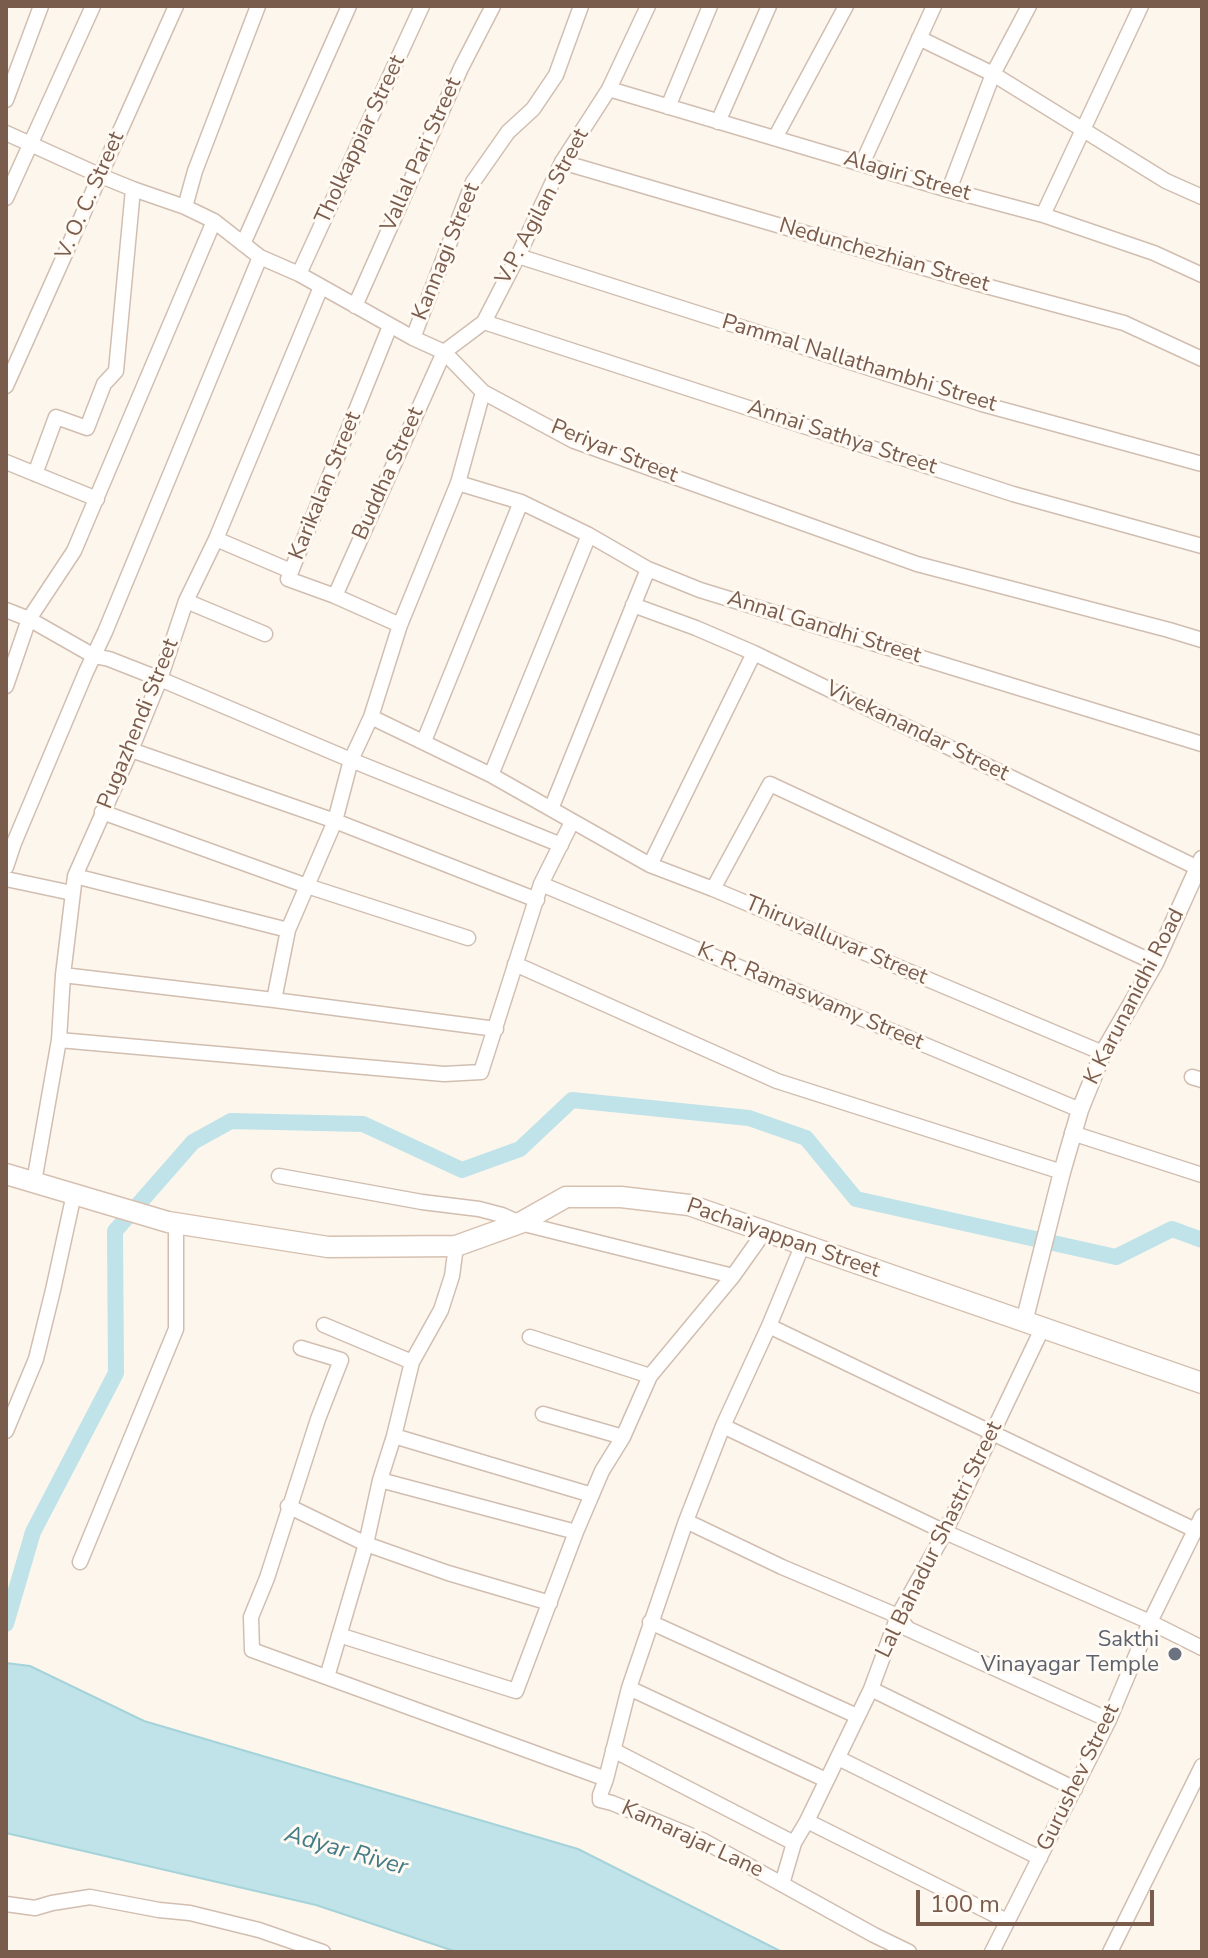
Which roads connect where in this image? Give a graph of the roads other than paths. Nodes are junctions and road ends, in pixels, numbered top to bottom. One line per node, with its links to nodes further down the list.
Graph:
1 (41, 6): 19 (street)
2 (93, 6): 25 (street)
3 (176, 6): 28 (street, V. O. C. Street)
4 (258, 6): 33 (street)
5 (349, 6): 36 (street)
6 (422, 6): 39 (street, Tholkappiar Street)
7 (493, 6): 42 (street, Vallal Pari Street)
8 (581, 6): 45 (street, Kannagi Street)
9 (648, 6): 18 (street, V.P. Agilan Street)
10 (710, 6): 20 (street)
11 (769, 6): 21 (street)
12 (846, 6): 24 (street)
13 (934, 6): 16 (street)
14 (1029, 6): 17 (street)
15 (1141, 6): 22 (street)
16 (919, 38): 17 (street); 27 (street)
17 (993, 74): 22 (street); 30 (street)
18 (609, 89): 20 (street, Alagiri Street); 26 (street, V.P. Agilan Street)
19 (6, 100)
20 (668, 107): 21 (street, Alagiri Street)
21 (718, 122): 24 (street, Alagiri Street)
22 (1084, 129): 31 (street); 34 (street)
23 (6, 133): 25 (street, Periyar Street)
24 (775, 138): 27 (street, Alagiri Street)
25 (30, 144): 28 (street, Periyar Street); 32 (street)
26 (562, 162): 37 (street, V.P. Agilan Street); 47 (street, Nedunchezhian Street)
27 (862, 164): 30 (street, Alagiri Street)
28 (101, 176): 29 (street, Periyar Street); 48 (street, V. O. C. Street)
29 (133, 189): 33 (street, Periyar Street); 52 (street)
30 (949, 190): 34 (street, Alagiri Street)
31 (1202, 197)
32 (6, 198)
33 (185, 207): 35 (street, Periyar Street)
34 (1043, 215): 40 (street, Alagiri Street)
35 (214, 221): 36 (street, Periyar Street); 54 (street)
36 (243, 244): 38 (street, Periyar Street)
37 (518, 256): 43 (street, V.P. Agilan Street); 51 (street, Pammal Nallathambhi Street)
38 (260, 257): 39 (street, Periyar Street); 70 (street)
39 (299, 274): 41 (street, Periyar Street)
40 (1202, 275)
41 (321, 287): 42 (street, Periyar Street); 57 (street, Pugazhendi Street)
42 (355, 306): 44 (street, Periyar Street)
43 (484, 322): 46 (street, V.P. Agilan Street); 58 (street, Annai Sathya Street)
44 (390, 326): 45 (street, Periyar Street); 60 (street, Karikalan Street)
45 (413, 338): 46 (street, Periyar Street)
46 (444, 352): 49 (street, Periyar Street); 61 (street, Buddha Street)
47 (1202, 359)
48 (6, 386)
49 (483, 392): 53 (street); 68 (street, Periyar Street)
50 (6, 462): 52 (street)
51 (1202, 464)
52 (35, 474): 54 (street)
53 (458, 483): 55 (street, Annal Gandhi Street); 66 (street)
54 (97, 499): 65 (street)
55 (521, 502): 56 (street, Annal Gandhi Street); 74 (street)
56 (589, 535): 59 (street, Annal Gandhi Street); 78 (street)
57 (216, 539): 60 (street); 62 (street, Pugazhendi Street)
58 (1202, 546)
59 (648, 569): 63 (street); 75 (street, Annal Gandhi Street)
60 (291, 571): 61 (street, Karikalan Street)
61 (335, 596): 66 (street, Karikalan Street)
62 (186, 601): 67 (street); 71 (street, Pugazhendi Street)
63 (633, 605): 69 (street, Vivekanandar Street); 79 (street)
64 (6, 610): 65 (street)
65 (29, 619): 70 (street); 72 (street)
66 (400, 625): 73 (street)
67 (265, 634)
68 (1202, 640)
69 (754, 653): 84 (street); 85 (street, Vivekanandar Street)
70 (94, 656): 71 (street); 86 (street)
71 (160, 679): 76 (street, Pugazhendi Street); 77 (street)
72 (6, 686)
73 (371, 717): 74 (street, Thiruvalluvar Street); 77 (street)
74 (424, 741): 78 (street, Thiruvalluvar Street)
75 (1202, 744)
76 (131, 750): 80 (street, Pugazhendi Street); 81 (street)
77 (351, 760): 81 (street); 83 (street)
78 (491, 775): 79 (street, Thiruvalluvar Street)
79 (551, 809): 82 (street, Thiruvalluvar Street)
80 (102, 812): 87 (street, Pugazhendi Street); 90 (street)
81 (335, 821): 90 (street); 93 (street)
82 (572, 822): 83 (street); 84 (street, Thiruvalluvar Street)
83 (561, 845): 89 (street)
84 (650, 865): 91 (street, Thiruvalluvar Street)
85 (1201, 865): 96 (street, K Karunanidhi Road)
86 (6, 867)
87 (75, 876): 92 (street, Pugazhendi Street); 94 (street)
88 (6, 879): 92 (street)
89 (541, 884): 93 (street); 103 (street, K. R. Ramaswamy Street)
90 (307, 886): 94 (street); 95 (street)
91 (713, 889): 96 (street); 102 (street, Thiruvalluvar Street)
92 (72, 893): 98 (street, Pugazhendi Street)
93 (537, 900): 97 (street)
94 (288, 930): 99 (street)
95 (468, 938)
96 (1155, 963): 102 (street, K Karunanidhi Road)
97 (515, 964): 100 (street); 105 (street)
98 (63, 975): 99 (street); 101 (street, Pugazhendi Street)
99 (274, 1000): 100 (street)
100 (496, 1029): 101 (street)
101 (59, 1040): 109 (street, Pugazhendi Street)
102 (1103, 1053): 103 (street, K Karunanidhi Road)
103 (1080, 1110): 104 (street, K Karunanidhi Road)
104 (1072, 1133): 105 (street, K Karunanidhi Road); 107 (street)
105 (1062, 1172): 118 (street, K Karunanidhi Road)
106 (6, 1174): 109 (main road, Pachaiyappan Street)
107 (1202, 1175)
108 (279, 1176): 112 (street)
109 (34, 1182): 110 (main road, Pachaiyappan Street)
110 (81, 1196): 111 (main road, Pachaiyappan Street); 127 (street)
111 (172, 1223): 115 (main road, Pachaiyappan Street); 140 (street)
112 (520, 1223): 113 (main road, Pachaiyappan Street); 115 (main road, Pachaiyappan Street); 116 (street)
113 (765, 1231): 114 (main road, Pachaiyappan Street); 116 (street)
114 (803, 1244): 118 (main road, Pachaiyappan Street); 119 (street)
115 (456, 1246): 122 (street)
116 (733, 1276): 123 (street)
117 (324, 1325): 122 (street)
118 (1033, 1325): 124 (main road, Pachaiyappan Street); 128 (street, Lal Bahadur Shastri Street)
119 (769, 1326): 126 (street); 128 (street)
120 (530, 1337): 123 (street)
121 (301, 1348): 133 (street)
122 (412, 1362): 129 (street)
123 (650, 1376): 130 (street)
124 (1202, 1383)
125 (543, 1414): 130 (street)
126 (723, 1426): 135 (street); 138 (street)
127 (6, 1430)
128 (991, 1433): 136 (street); 138 (street, Lal Bahadur Shastri Street)
129 (394, 1436): 131 (street); 132 (street)
130 (623, 1437): 132 (street)
131 (380, 1480): 137 (street); 139 (street)
132 (592, 1495): 137 (street)
133 (288, 1506): 139 (street); 147 (street)
134 (1202, 1516): 136 (street, Gurushev Street)
135 (686, 1521): 142 (street); 143 (street)
136 (1195, 1530): 144 (street, Gurushev Street)
137 (576, 1532): 141 (street)
138 (945, 1532): 142 (street, Lal Bahadur Shastri Street); 144 (street)
139 (366, 1544): 141 (street); 145 (street)
140 (80, 1562)
141 (550, 1603): 145 (street)
142 (898, 1616): 149 (street, Lal Bahadur Shastri Street); 151 (street)
143 (650, 1622): 148 (street); 150 (street)
144 (1150, 1622): 146 (street); 151 (street, Gurushev Street)
145 (339, 1635): 147 (street)
146 (1202, 1648)
147 (327, 1677): 155 (street)
148 (629, 1688): 152 (street); 156 (street)
149 (871, 1689): 150 (street, Lal Bahadur Shastri Street); 157 (street)
150 (857, 1716): 153 (street, Lal Bahadur Shastri Street)
151 (1109, 1720): 157 (street, Gurushev Street)
152 (613, 1750): 155 (street); 159 (street)
153 (838, 1758): 156 (street, Lal Bahadur Shastri Street); 160 (street)
154 (1202, 1766): 167 (street)
155 (606, 1779): 161 (street, Kamarajar Lane)
156 (826, 1780): 158 (street, Lal Bahadur Shastri Street)
157 (1075, 1789): 160 (street, Gurushev Street)
158 (807, 1821): 159 (street, Lal Bahadur Shastri Street); 163 (street)
159 (794, 1843): 161 (street, Lal Bahadur Shastri Street)
160 (1040, 1858): 163 (street, Gurushev Street)
161 (782, 1884): 165 (street, Kamarajar Lane)
162 (6, 1904): 164 (street)
163 (1007, 1921): 166 (street, Gurushev Street)
164 (323, 1952)
165 (909, 1952)
166 (992, 1952)
167 (1110, 1952)

